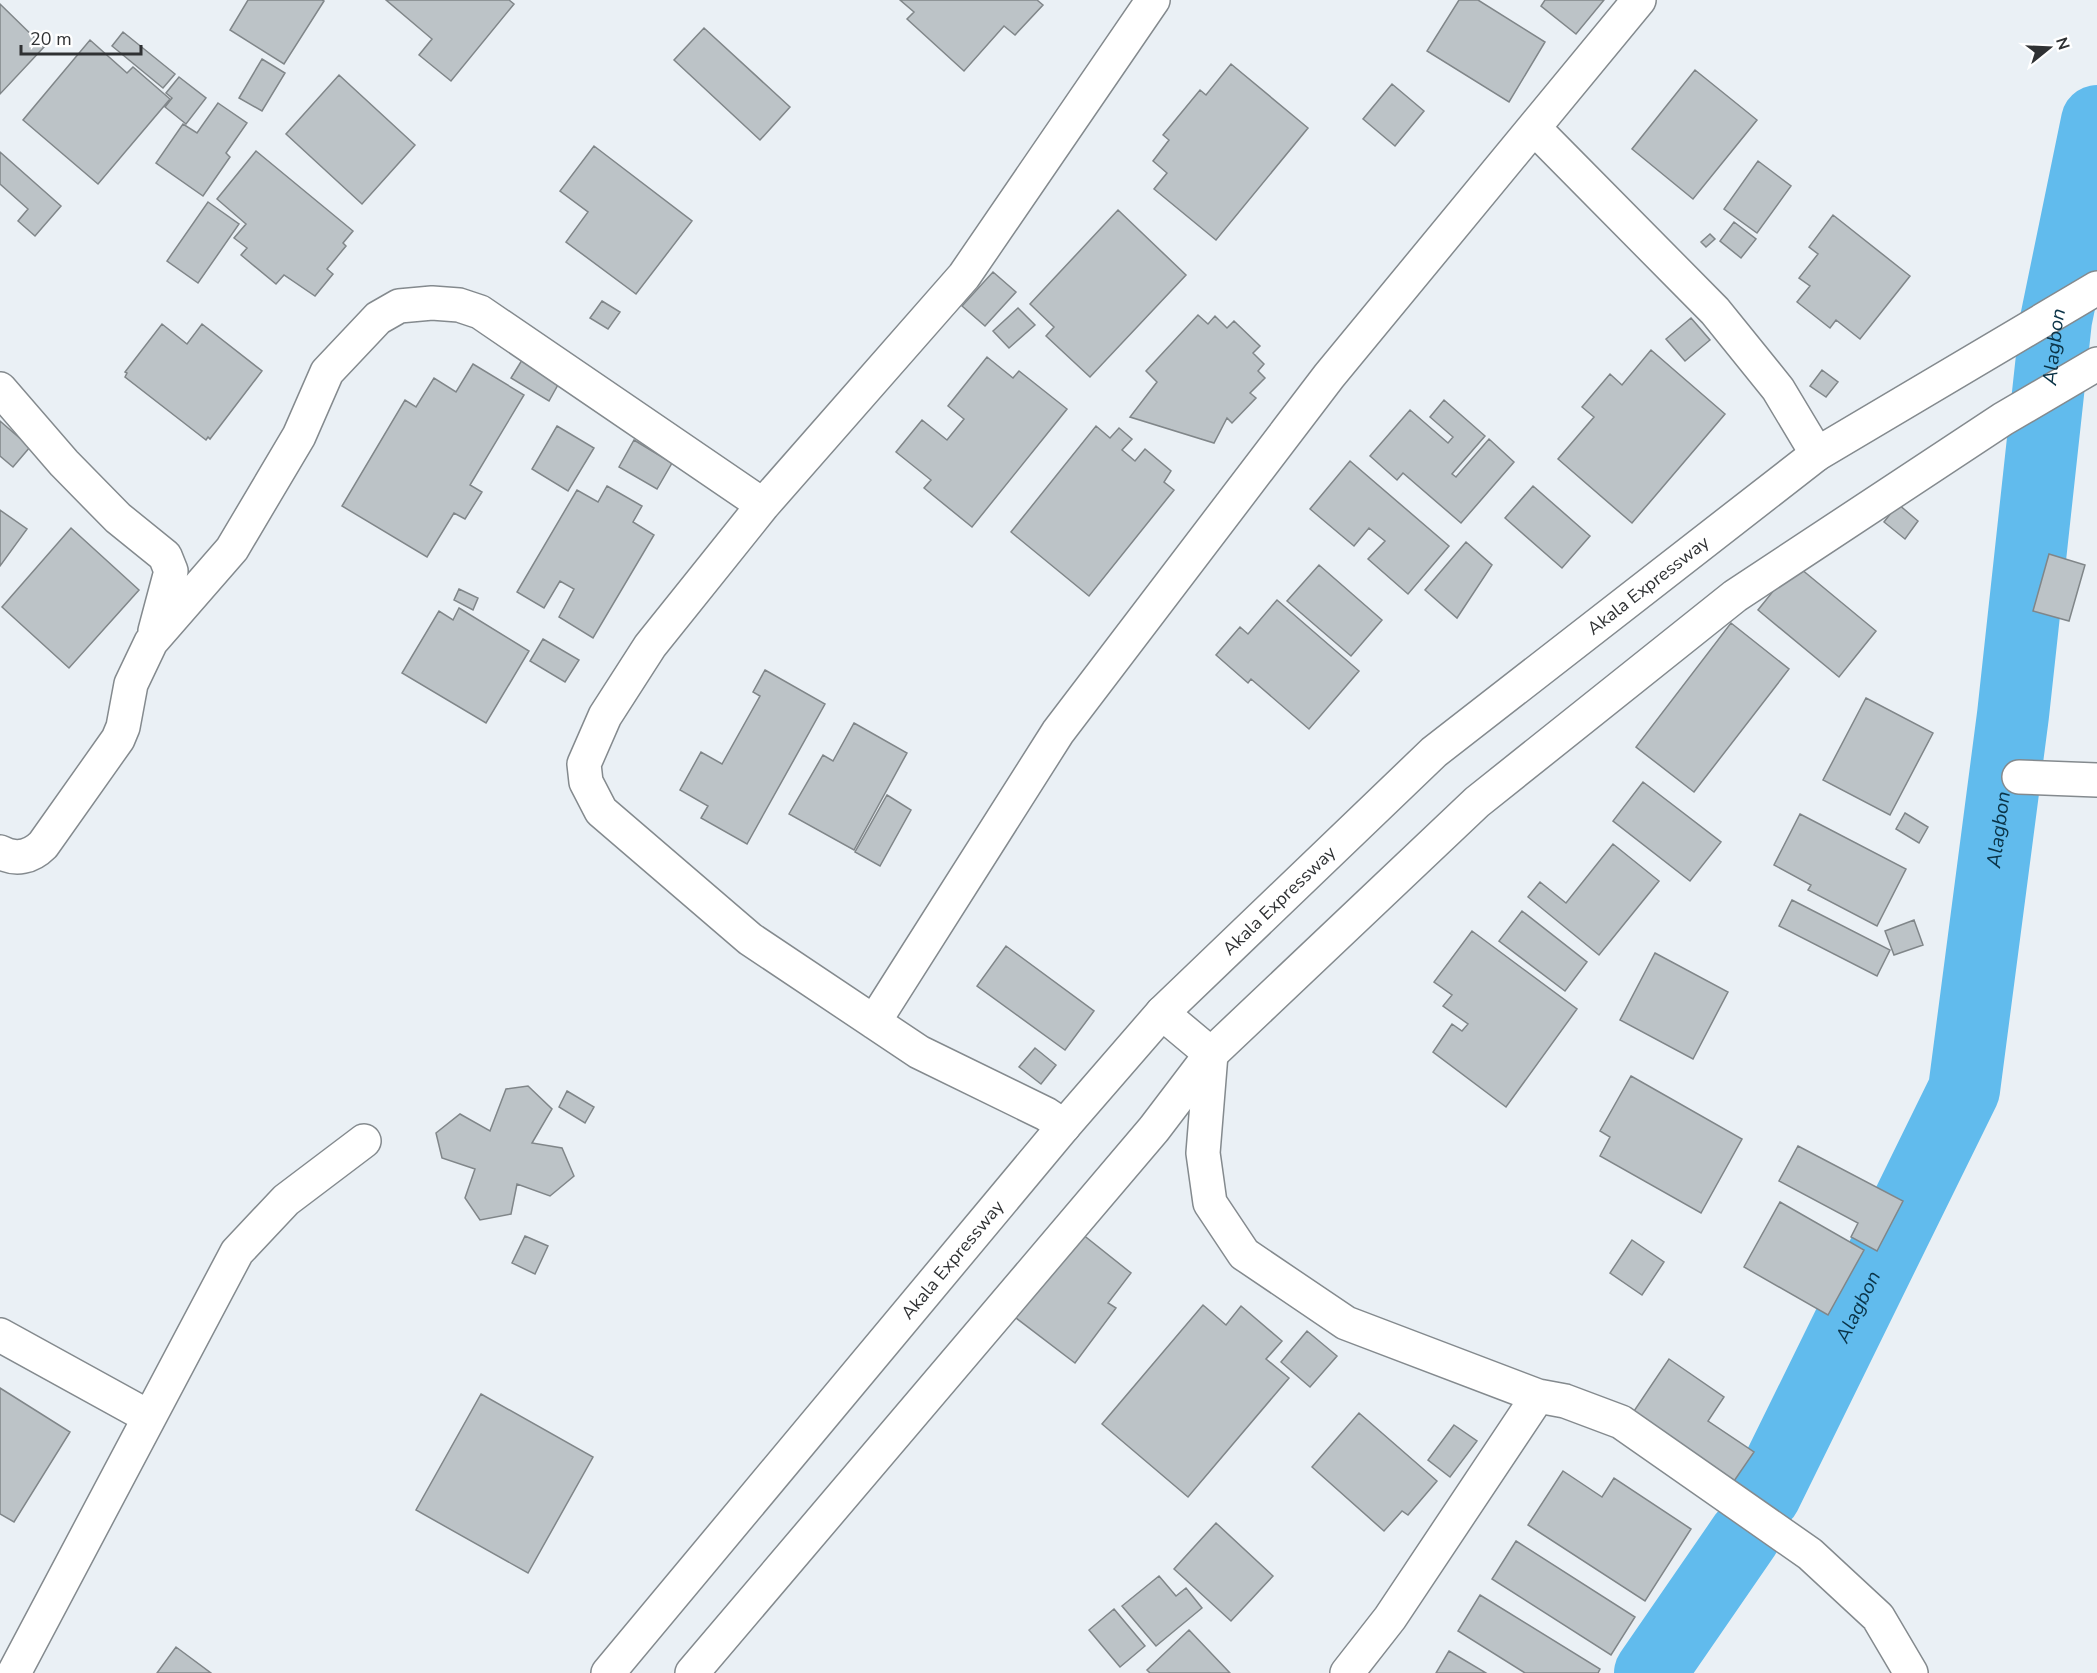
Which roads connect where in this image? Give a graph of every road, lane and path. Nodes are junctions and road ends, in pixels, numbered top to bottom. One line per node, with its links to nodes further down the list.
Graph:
1 (1153, 0): 8 (street)
2 (1639, 0): 3 (street)
3 (1534, 128): 7 (street); 14 (street)
4 (2097, 288): 7 (street, Akala Expressway)
5 (2097, 364): 15 (street)
6 (0, 389): 9 (street)
7 (1817, 454): 13 (street, Akala Expressway)
8 (763, 505): 9 (street); 14 (street)
9 (151, 642): 12 (street)
10 (2019, 777): 11 (street)
11 (2097, 780)
12 (3, 862)
13 (1162, 1013): 15 (street); 16 (street, Akala Expressway)
14 (874, 1022): 16 (street)
15 (1211, 1054): 19 (street); 23 (street)
16 (1064, 1126): 22 (street, Akala Expressway)
17 (364, 1141): 20 (street)
18 (0, 1335): 20 (street)
19 (1538, 1396): 24 (street); 25 (street)
20 (149, 1417): 21 (street)
21 (14, 1673)
22 (608, 1673)
23 (692, 1673)
24 (1347, 1673)
25 (1911, 1673)

